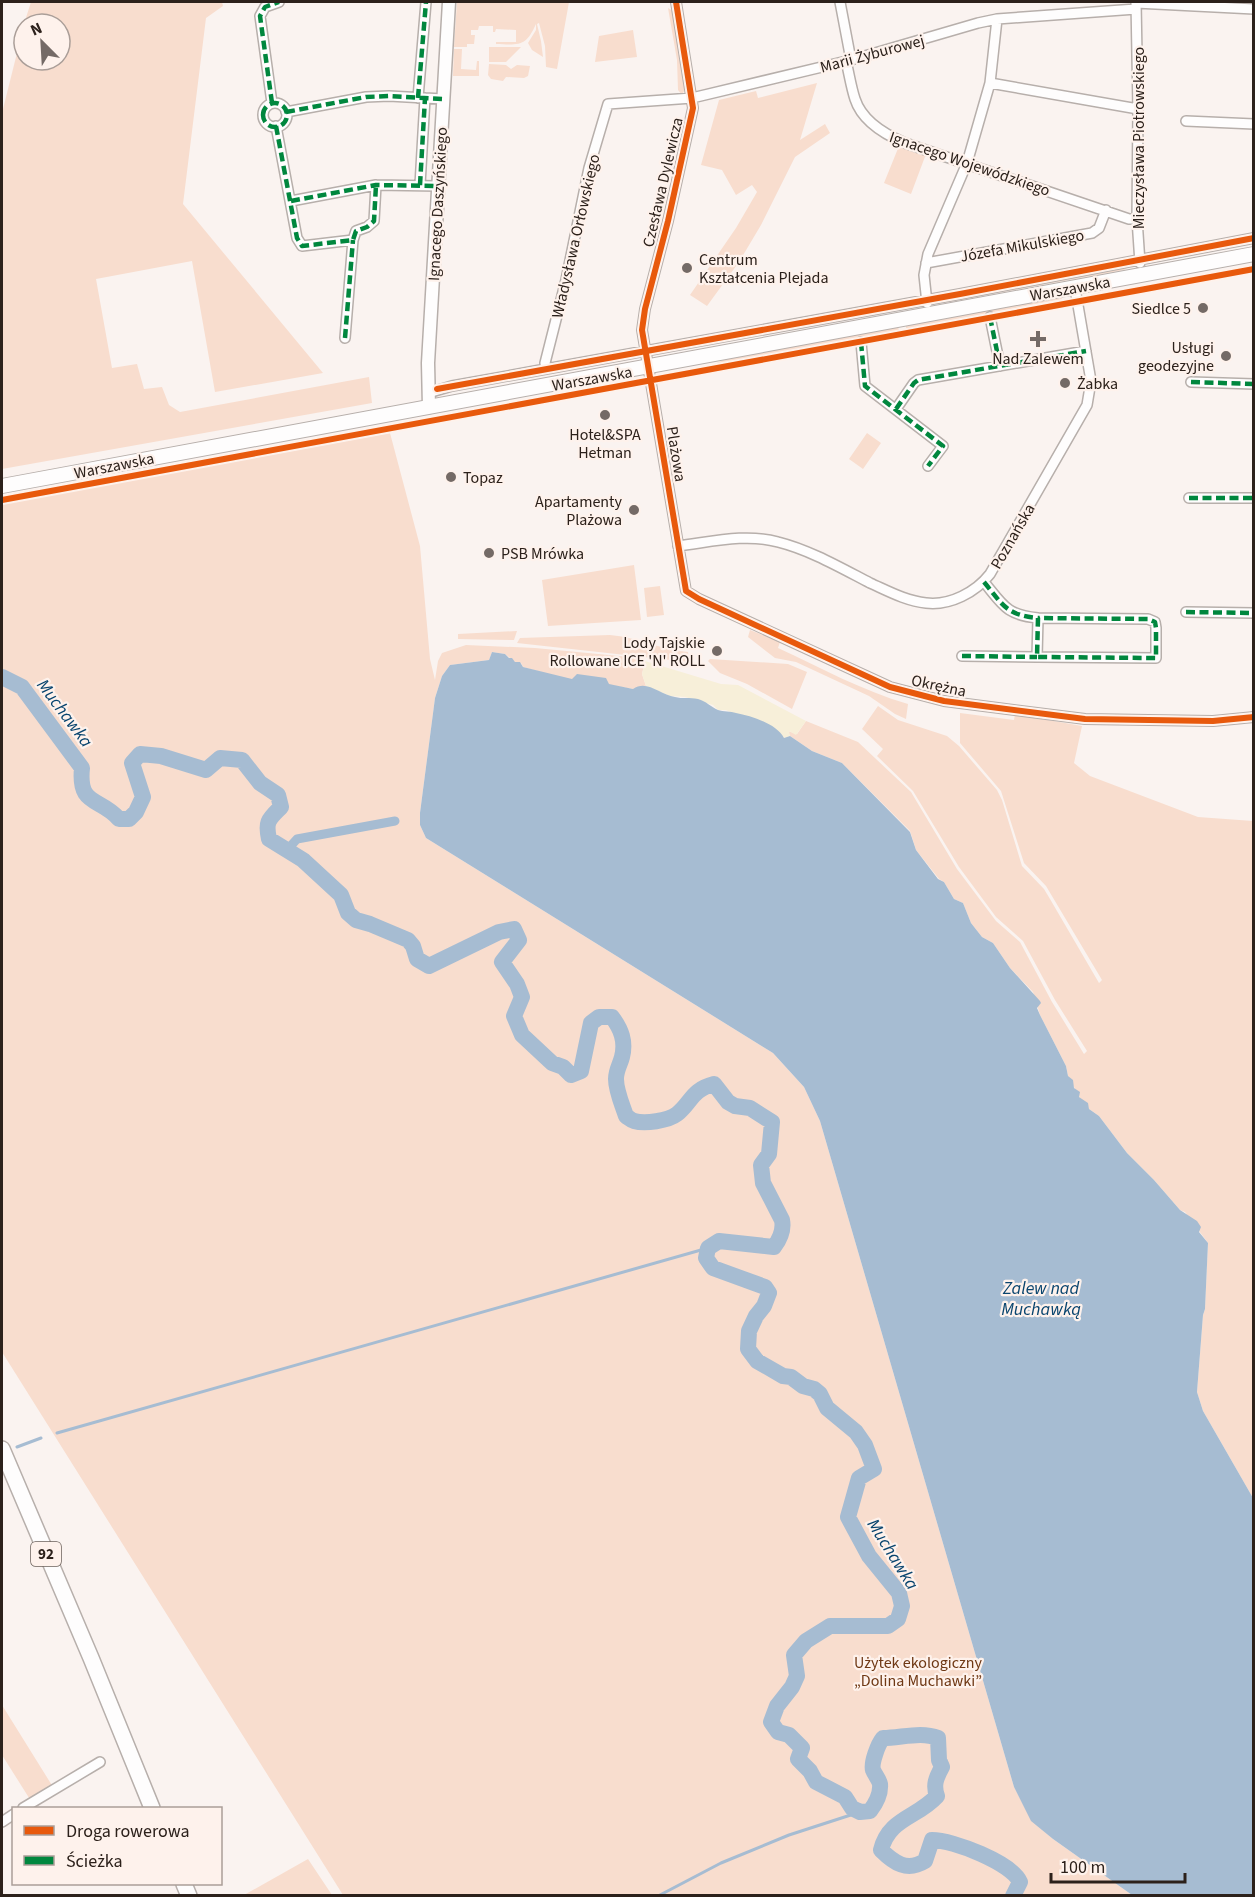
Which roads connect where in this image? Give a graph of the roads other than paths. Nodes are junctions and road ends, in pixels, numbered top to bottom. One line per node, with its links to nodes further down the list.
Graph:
1 (279, 2): 14 (street)
2 (426, 2): 11 (street)
3 (449, 2): 13 (street, Ignacego Daszyńskiego)
4 (676, 2): 12 (street, Czesława Dylewicza)
5 (840, 2): 9 (street, Ignacego Wojewódzkiego)
6 (1136, 4): 7 (street, Marii Żyburowej); 8 (street, Marii Żyburowej); 16 (street, Mieczysława Piotrowskiego)
7 (1254, 9)
8 (997, 19): 9 (street, Marii Żyburowej); 10 (street)
9 (848, 60): 12 (street, Marii Żyburowej); 21 (street, Ignacego Wojewódzkiego)
10 (990, 83): 16 (street); 21 (street)
11 (421, 98): 13 (street); 17 (street); 23 (street)
12 (692, 98): 15 (street, Marii Żyburowej); 40 (street, Czesława Dylewicza)
13 (443, 99): 24 (street, Ignacego Daszyńskiego)
14 (272, 103): 17 (street); 20 (street)
15 (608, 104): 44 (street, Władysława Orłowskiego)
16 (1138, 109): 27 (street, Mieczysława Piotrowskiego)
17 (286, 111): 20 (street)
18 (1186, 121): 19 (street)
19 (1254, 124)
20 (276, 126): 25 (street)
21 (967, 163): 26 (street, Ignacego Wojewódzkiego); 32 (street)
22 (376, 185): 23 (street); 25 (street); 29 (street)
23 (420, 185): 24 (street)
24 (438, 186): 47 (street, Ignacego Daszyńskiego)
25 (291, 201): 29 (street)
26 (1106, 210): 27 (street, Ignacego Wojewódzkiego); 32 (street, Józefa Mikulskiego)
27 (1137, 219): 31 (street, Mieczysława Piotrowskiego)
28 (1254, 238): 31 (street)
29 (354, 240): 38 (street)
30 (1254, 254): 33 (main road, Warszawska)
31 (1139, 260): 33 (street, Mieczysława Piotrowskiego); 35 (street)
32 (926, 263): 35 (street)
33 (1141, 275): 34 (main road, Warszawska)
34 (1075, 288): 36 (main road, Warszawska); 41 (street, Poznańska)
35 (926, 300): 36 (street); 40 (street)
36 (928, 314): 43 (main road, Warszawska)
37 (990, 317): 42 (street)
38 (345, 338)
39 (861, 342): 48 (street)
40 (645, 351): 43 (street, Czesława Dylewicza); 44 (street)
41 (1086, 351): 42 (street); 54 (street, Poznańska)
42 (1000, 366): 48 (street)
43 (648, 368): 47 (main road, Warszawska); 53 (street, Plażowa)
44 (546, 369): 47 (street)
45 (1191, 382): 46 (street)
46 (1254, 384)
47 (428, 400): 50 (main road, Warszawska)
48 (896, 409): 49 (street)
49 (928, 466)
50 (2, 486)
51 (1190, 498): 52 (street)
52 (1254, 498)
53 (678, 546): 54 (street, Poznańska); 60 (street, Okrężna)
54 (984, 582): 57 (street)
55 (1186, 612): 56 (street)
56 (1254, 612)
57 (1038, 618): 59 (street); 59 (street)
58 (962, 656): 59 (street)
59 (1037, 657)
60 (1254, 717)
61 (2, 1449): 64 (main road, 92)
62 (100, 1762): 63 (street)
63 (26, 1807)
64 (151, 1807)

